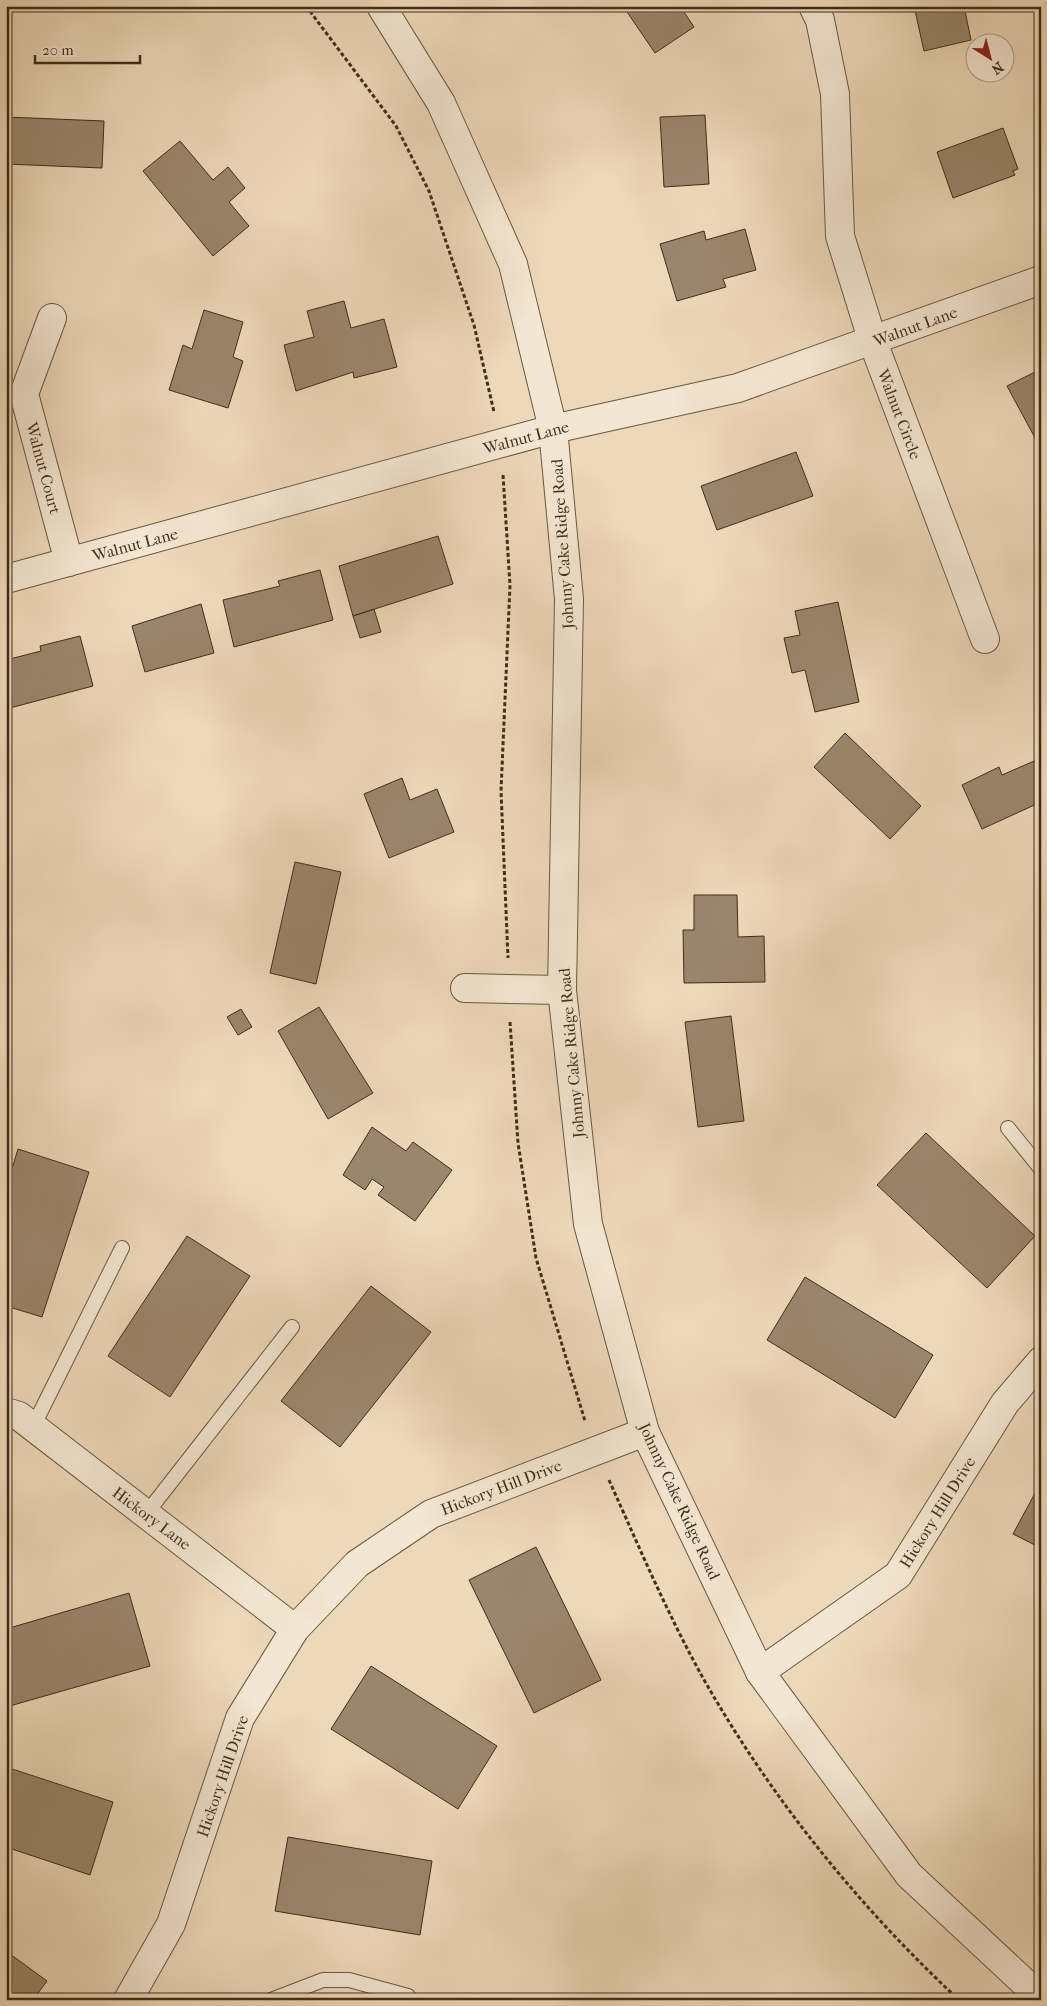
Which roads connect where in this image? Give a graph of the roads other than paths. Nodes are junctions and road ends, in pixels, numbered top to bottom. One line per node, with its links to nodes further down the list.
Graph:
1 (381, 6): 6 (street, Johnny Cake Ridge Road)
2 (813, 6): 5 (street, Walnut Circle)
3 (1041, 280): 5 (street, Walnut Lane)
4 (52, 318): 7 (street, Walnut Court)
5 (873, 342): 6 (street, Walnut Lane); 9 (street, Walnut Circle)
6 (553, 429): 7 (street, Walnut Lane); 11 (street, Johnny Cake Ridge Road)
7 (69, 562): 8 (street, Walnut Lane)
8 (6, 579)
9 (985, 640)
10 (465, 988): 11 (street)
11 (562, 990): 19 (street, Johnny Cake Ridge Road)
12 (1008, 1128): 13 (lane)
13 (1041, 1169)
14 (122, 1248): 18 (lane)
15 (292, 1327): 20 (lane)
16 (1041, 1361): 22 (street, Hickory Hill Drive)
17 (6, 1412): 18 (street, Hickory Lane)
18 (33, 1427): 20 (street, Hickory Lane)
19 (645, 1432): 21 (street, Hickory Hill Drive); 22 (street, Johnny Cake Ridge Road)
20 (146, 1514): 21 (street, Hickory Lane)
21 (295, 1628): 25 (street, Hickory Hill Drive)
22 (760, 1672): 24 (street, Johnny Cake Ridge Road)
23 (408, 1996): 26 (lane)
24 (1041, 1998)
25 (128, 2000)
26 (271, 2000)

